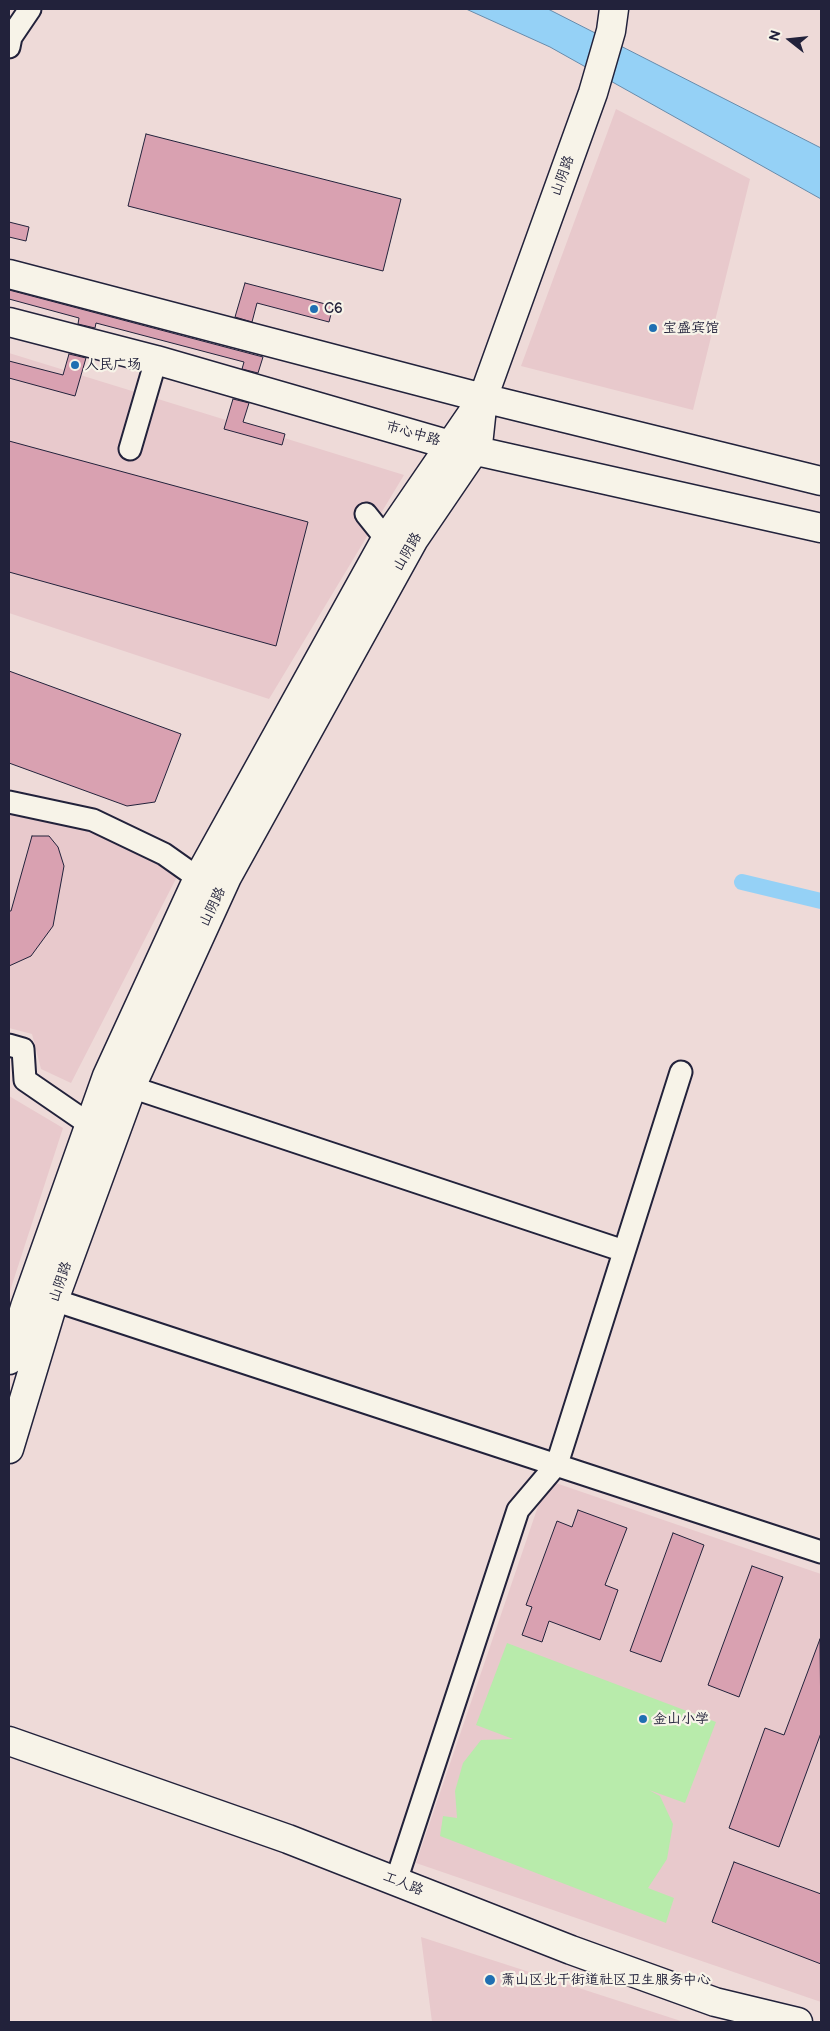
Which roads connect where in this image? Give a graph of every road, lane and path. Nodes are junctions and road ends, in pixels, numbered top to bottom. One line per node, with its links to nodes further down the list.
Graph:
1 (30, 9): 4 (street)
2 (9, 15): 4 (street)
3 (612, 20): 8 (main road, 山阴路)
4 (10, 42)
5 (9, 274): 8 (main road)
6 (9, 322): 7 (main road, 市心中路)
7 (156, 360): 9 (main road, 市心中路); 10 (street)
8 (482, 398): 9 (main road, 山阴路); 11 (main road)
9 (462, 448): 13 (main road, 市心中路); 14 (main road, 山阴路); 19 (main road, 山阴路)
10 (130, 449)
11 (821, 481)
12 (366, 514): 14 (street)
13 (821, 528)
14 (386, 539): 16 (main road, 山阴路)
15 (9, 802): 16 (street)
16 (198, 878): 20 (main road, 山阴路)
17 (9, 1045): 20 (street)
18 (681, 1072): 21 (street)
19 (131, 1088): 21 (street); 22 (main road, 山阴路)
20 (89, 1124): 23 (main road, 山阴路)
21 (624, 1251): 25 (street)
22 (54, 1300): 24 (main road, 山阴路); 25 (street)
23 (9, 1360)
24 (9, 1449)
25 (557, 1464): 26 (street); 28 (street)
26 (821, 1552)
27 (9, 1741): 28 (main road, 工人路)
28 (396, 1881): 29 (main road, 工人路)
29 (798, 2022)

